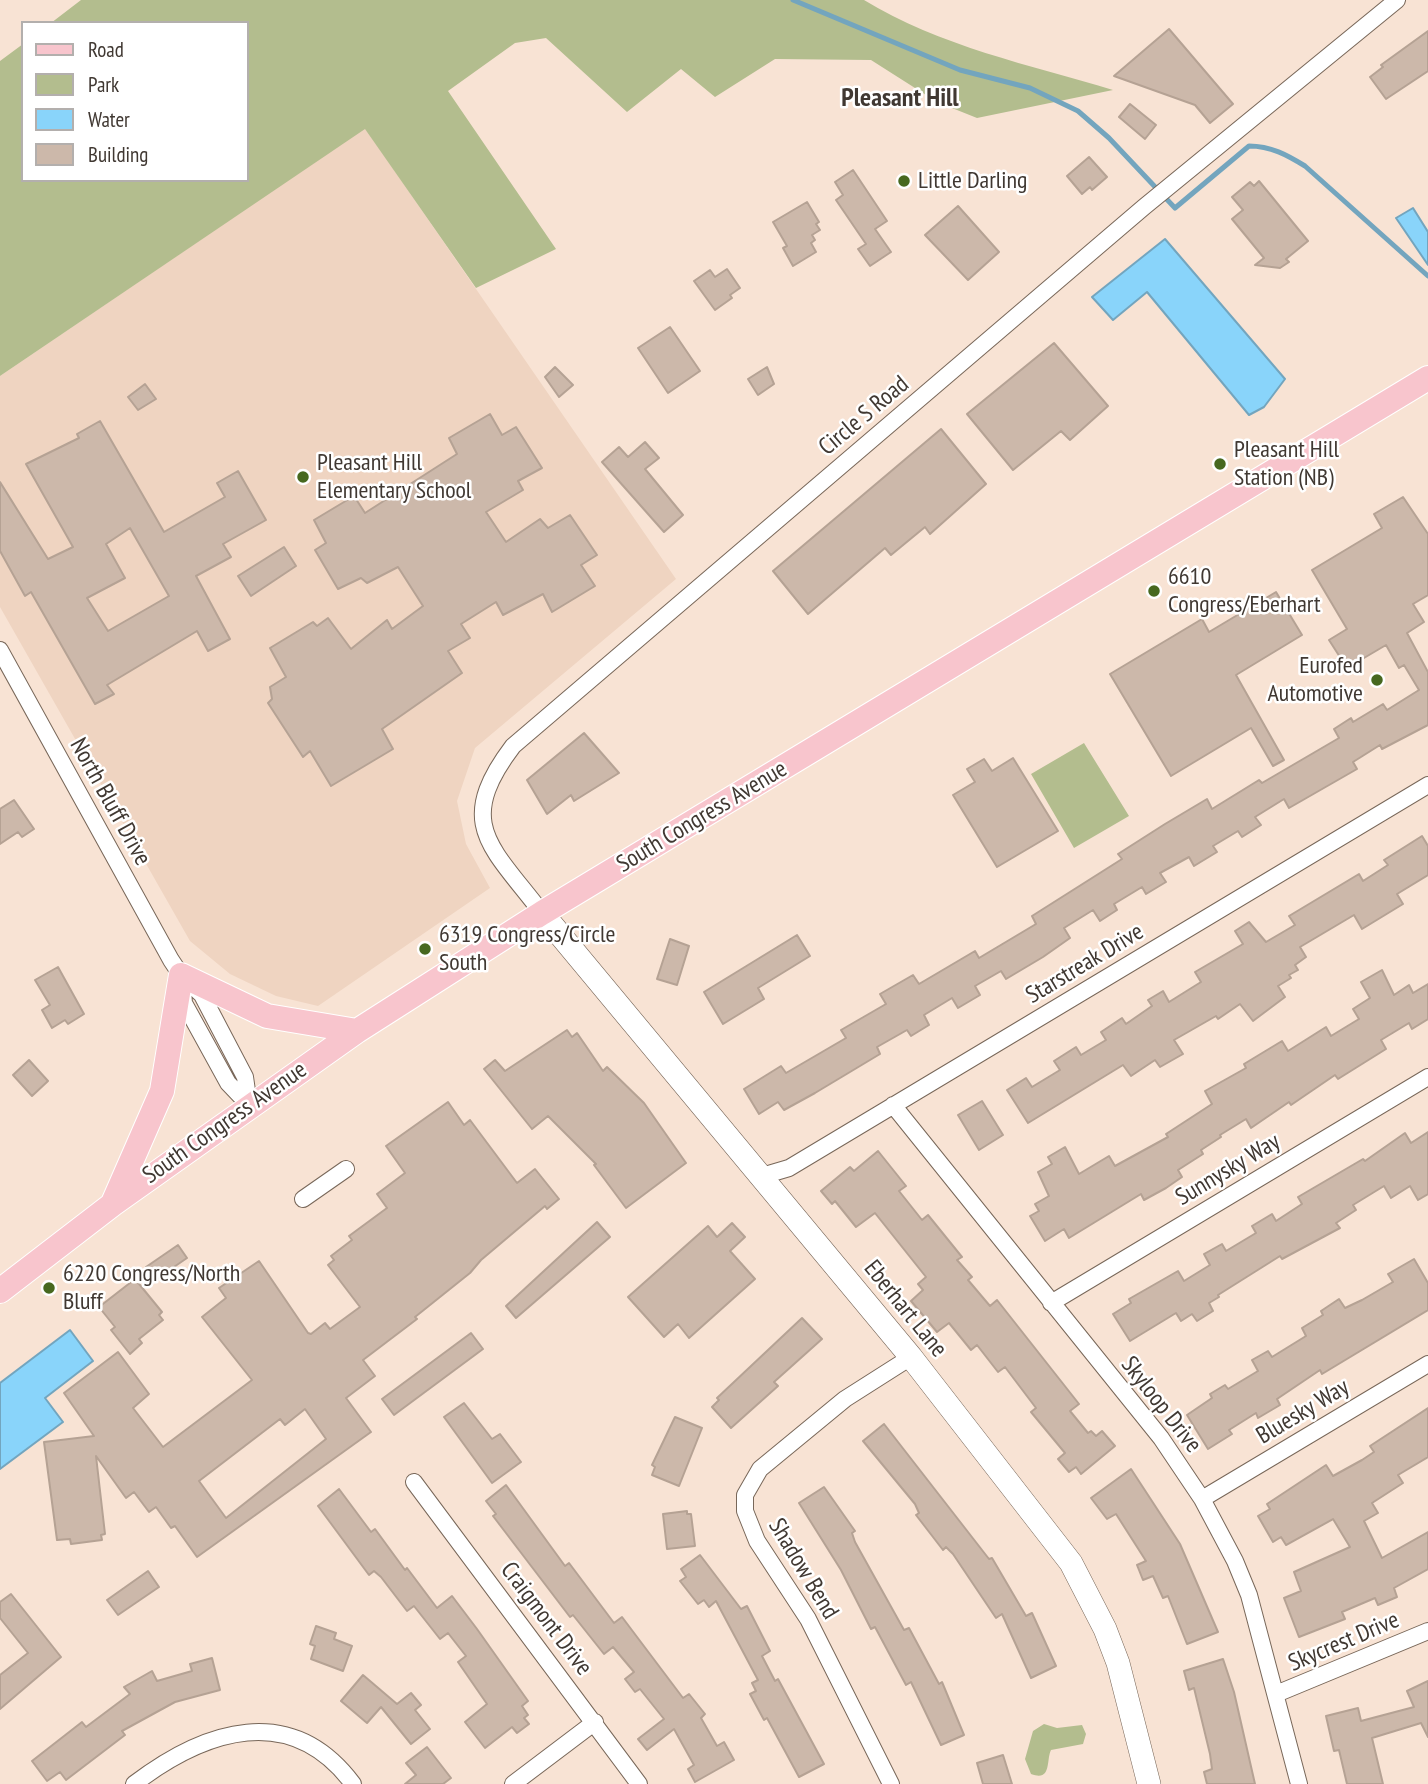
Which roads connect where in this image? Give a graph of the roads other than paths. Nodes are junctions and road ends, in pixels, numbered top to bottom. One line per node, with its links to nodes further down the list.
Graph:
1 (1397, 0): 5 (street, Circle S Road)
2 (1428, 379): 5 (main road, South Congress Avenue)
3 (0, 650): 6 (street, North Bluff Drive)
4 (1428, 785): 10 (street, Starstreak Drive)
5 (542, 913): 7 (main road, South Congress Avenue); 12 (street, Eberhart Lane)
6 (181, 975): 7 (main road); 9 (street, North Bluff Drive); 14 (main road)
7 (356, 1031): 9 (main road, South Congress Avenue)
8 (1428, 1077): 16 (street, Sunnysky Way)
9 (249, 1105): 14 (main road, South Congress Avenue)
10 (893, 1105): 12 (street, Starstreak Drive); 16 (street, Skyloop Drive)
11 (345, 1169): 13 (street)
12 (762, 1176): 17 (street, Eberhart Lane)
13 (303, 1199)
14 (113, 1204): 15 (main road, South Congress Avenue)
15 (0, 1291)
16 (1051, 1303): 20 (street, Skyloop Drive)
17 (911, 1357): 28 (street, Shadow Bend); 29 (street, Eberhart Lane)
18 (1428, 1364): 20 (street, Bluesky Way)
19 (414, 1482): 23 (street, Craigmont Drive)
20 (1202, 1499): 22 (street, Skyloop Drive)
21 (1428, 1631): 22 (street, Skycrest Drive)
22 (1276, 1694): 30 (street, Skyloop Drive)
23 (595, 1723): 26 (street); 27 (street, Craigmont Drive)
24 (134, 1784): 25 (street)
25 (354, 1784)
26 (513, 1784)
27 (639, 1784)
28 (891, 1784)
29 (1149, 1784)
30 (1299, 1784)

